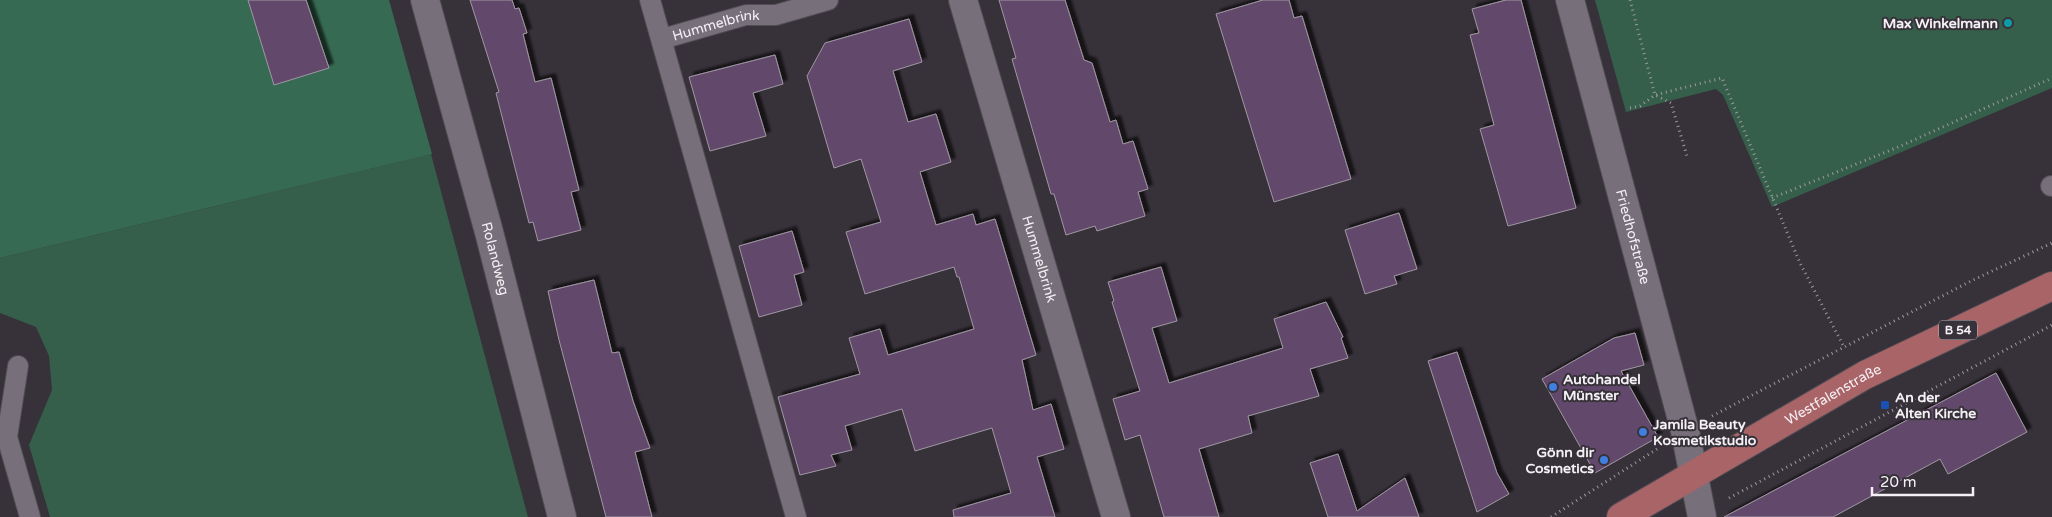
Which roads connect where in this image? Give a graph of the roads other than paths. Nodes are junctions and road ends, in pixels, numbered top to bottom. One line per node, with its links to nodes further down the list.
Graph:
1 (425, 0): 12 (street, Rolandweg)
2 (650, 0): 6 (lane)
3 (828, 0): 6 (lane, Hummelbrink)
4 (964, 0): 14 (street, Hummelbrink)
5 (1570, 0): 9 (street, Friedhofstraße)
6 (662, 39): 13 (lane)
7 (2052, 286): 9 (main road, Westfalenstraße / B 54)
8 (18, 366): 11 (lane)
9 (1694, 474): 10 (street); 15 (main road, Westfalenstraße / B 54)
10 (1701, 515)
11 (30, 517)
12 (562, 517)
13 (796, 517)
14 (1116, 517)
15 (1621, 517)

